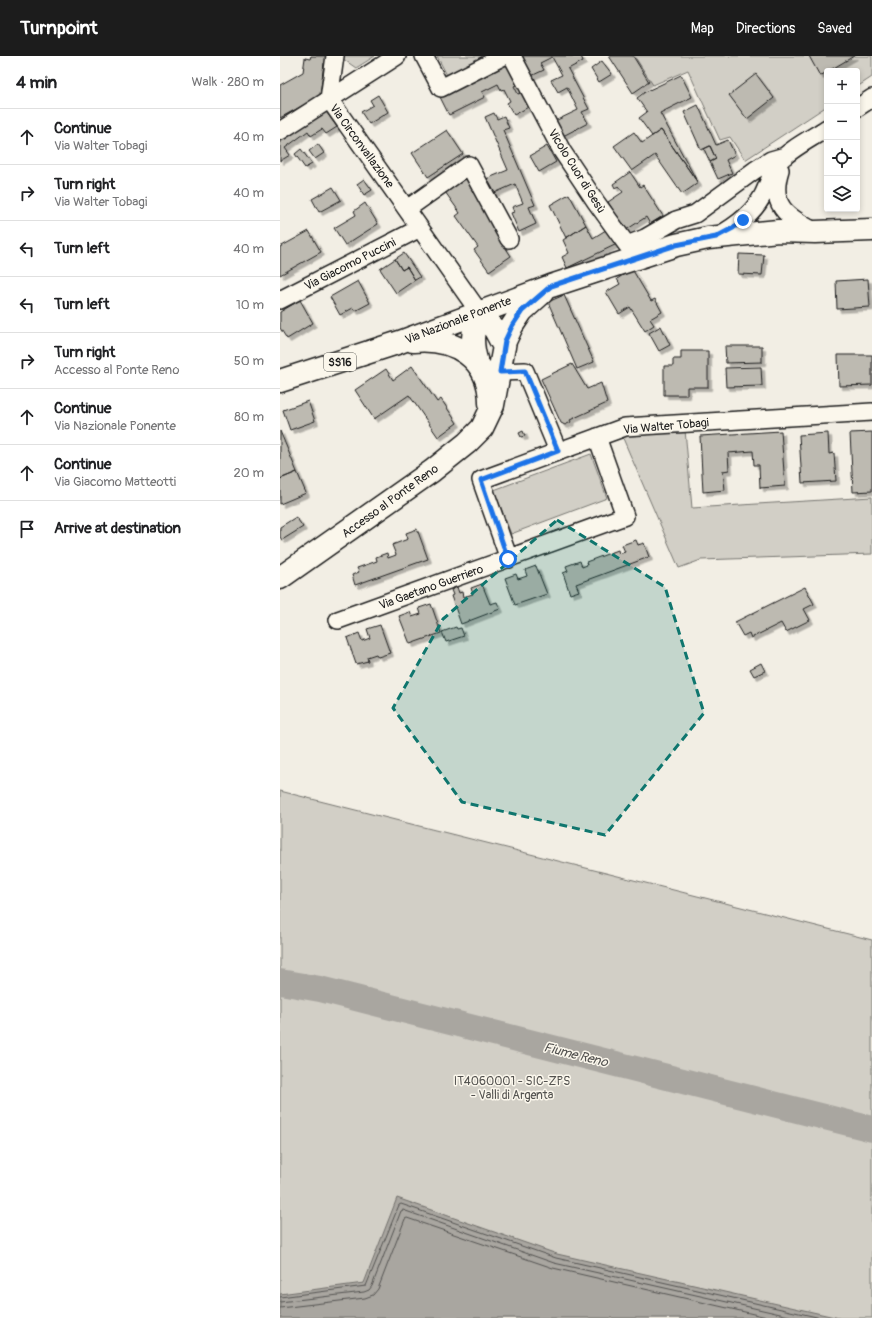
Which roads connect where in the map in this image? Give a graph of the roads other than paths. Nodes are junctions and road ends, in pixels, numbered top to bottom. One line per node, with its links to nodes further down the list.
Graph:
1 (335, 56): 7 (street, Via Circonvallazione)
2 (397, 56): 7 (street)
3 (424, 56): 4 (street)
4 (504, 56)
5 (512, 56): 11 (street, Vicolo Cuor di Gesù)
6 (872, 98): 8 (street)
7 (329, 99): 9 (street); 13 (street, Via Circonvallazione)
8 (860, 106)
9 (280, 130)
10 (824, 130): 11 (street)
11 (785, 156): 12 (street)
12 (770, 196): 17 (street); 18 (street); 19 (street)
13 (407, 208): 14 (street, Via Circonvallazione); 20 (street)
14 (420, 228): 23 (street, Via Giacomo Puccini); 24 (street, Via Circonvallazione)
15 (872, 230): 16 (main road, Via Nazionale Ponente / SS16)
16 (849, 231): 18 (main road, Via Nazionale Ponente / SS16); 21 (street)
17 (765, 232): 18 (main road, Via Nazionale Ponente / SS16); 19 (main road, Via Nazionale Ponente / SS16)
18 (815, 232)
19 (716, 237): 22 (main road, Via Nazionale Ponente / SS16)
20 (509, 239)
21 (872, 240)
22 (551, 286): 24 (main road, Via Nazionale Ponente / SS16); 26 (main road, Accesso al Ponte Reno)
23 (280, 300)
24 (478, 312): 25 (main road, Via Nazionale Ponente / SS16); 26 (main road); 27 (main road, Accesso al Ponte Reno)
25 (400, 342): 27 (main road, Accesso al Ponte Reno); 29 (main road, Via Nazionale Ponente / SS16)
26 (504, 347): 28 (main road, Accesso al Ponte Reno)
27 (477, 363): 30 (main road, Accesso al Ponte Reno)
28 (500, 372): 30 (main road, Accesso al Ponte Reno); 33 (street)
29 (280, 382)
30 (489, 412): 35 (main road, Accesso al Ponte Reno)
31 (872, 412): 32 (street, Via Walter Tobagi)
32 (597, 437): 33 (street, Via Walter Tobagi); 34 (street, Via Gaetano Guerriero)
33 (558, 451): 34 (street, Via Walter Tobagi)
34 (508, 559): 36 (street, Via Gaetano Guerriero)
35 (280, 578)
36 (338, 620)

